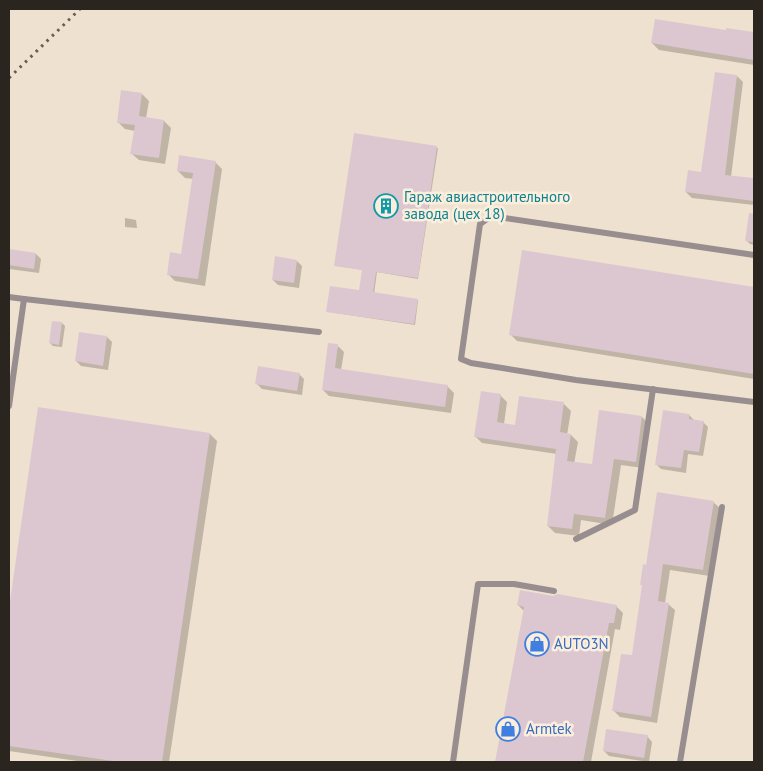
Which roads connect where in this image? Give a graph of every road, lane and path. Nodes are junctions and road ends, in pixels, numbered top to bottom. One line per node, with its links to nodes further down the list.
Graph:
1 (754, 255): 5 (lane)
2 (9, 297): 3 (lane)
3 (24, 300): 4 (lane); 7 (lane)
4 (318, 332)
5 (653, 389): 6 (lane); 9 (lane)
6 (754, 402)
7 (9, 406)
8 (722, 507): 12 (lane)
9 (576, 539)
10 (554, 590): 11 (lane)
11 (453, 762)
12 (680, 762)

